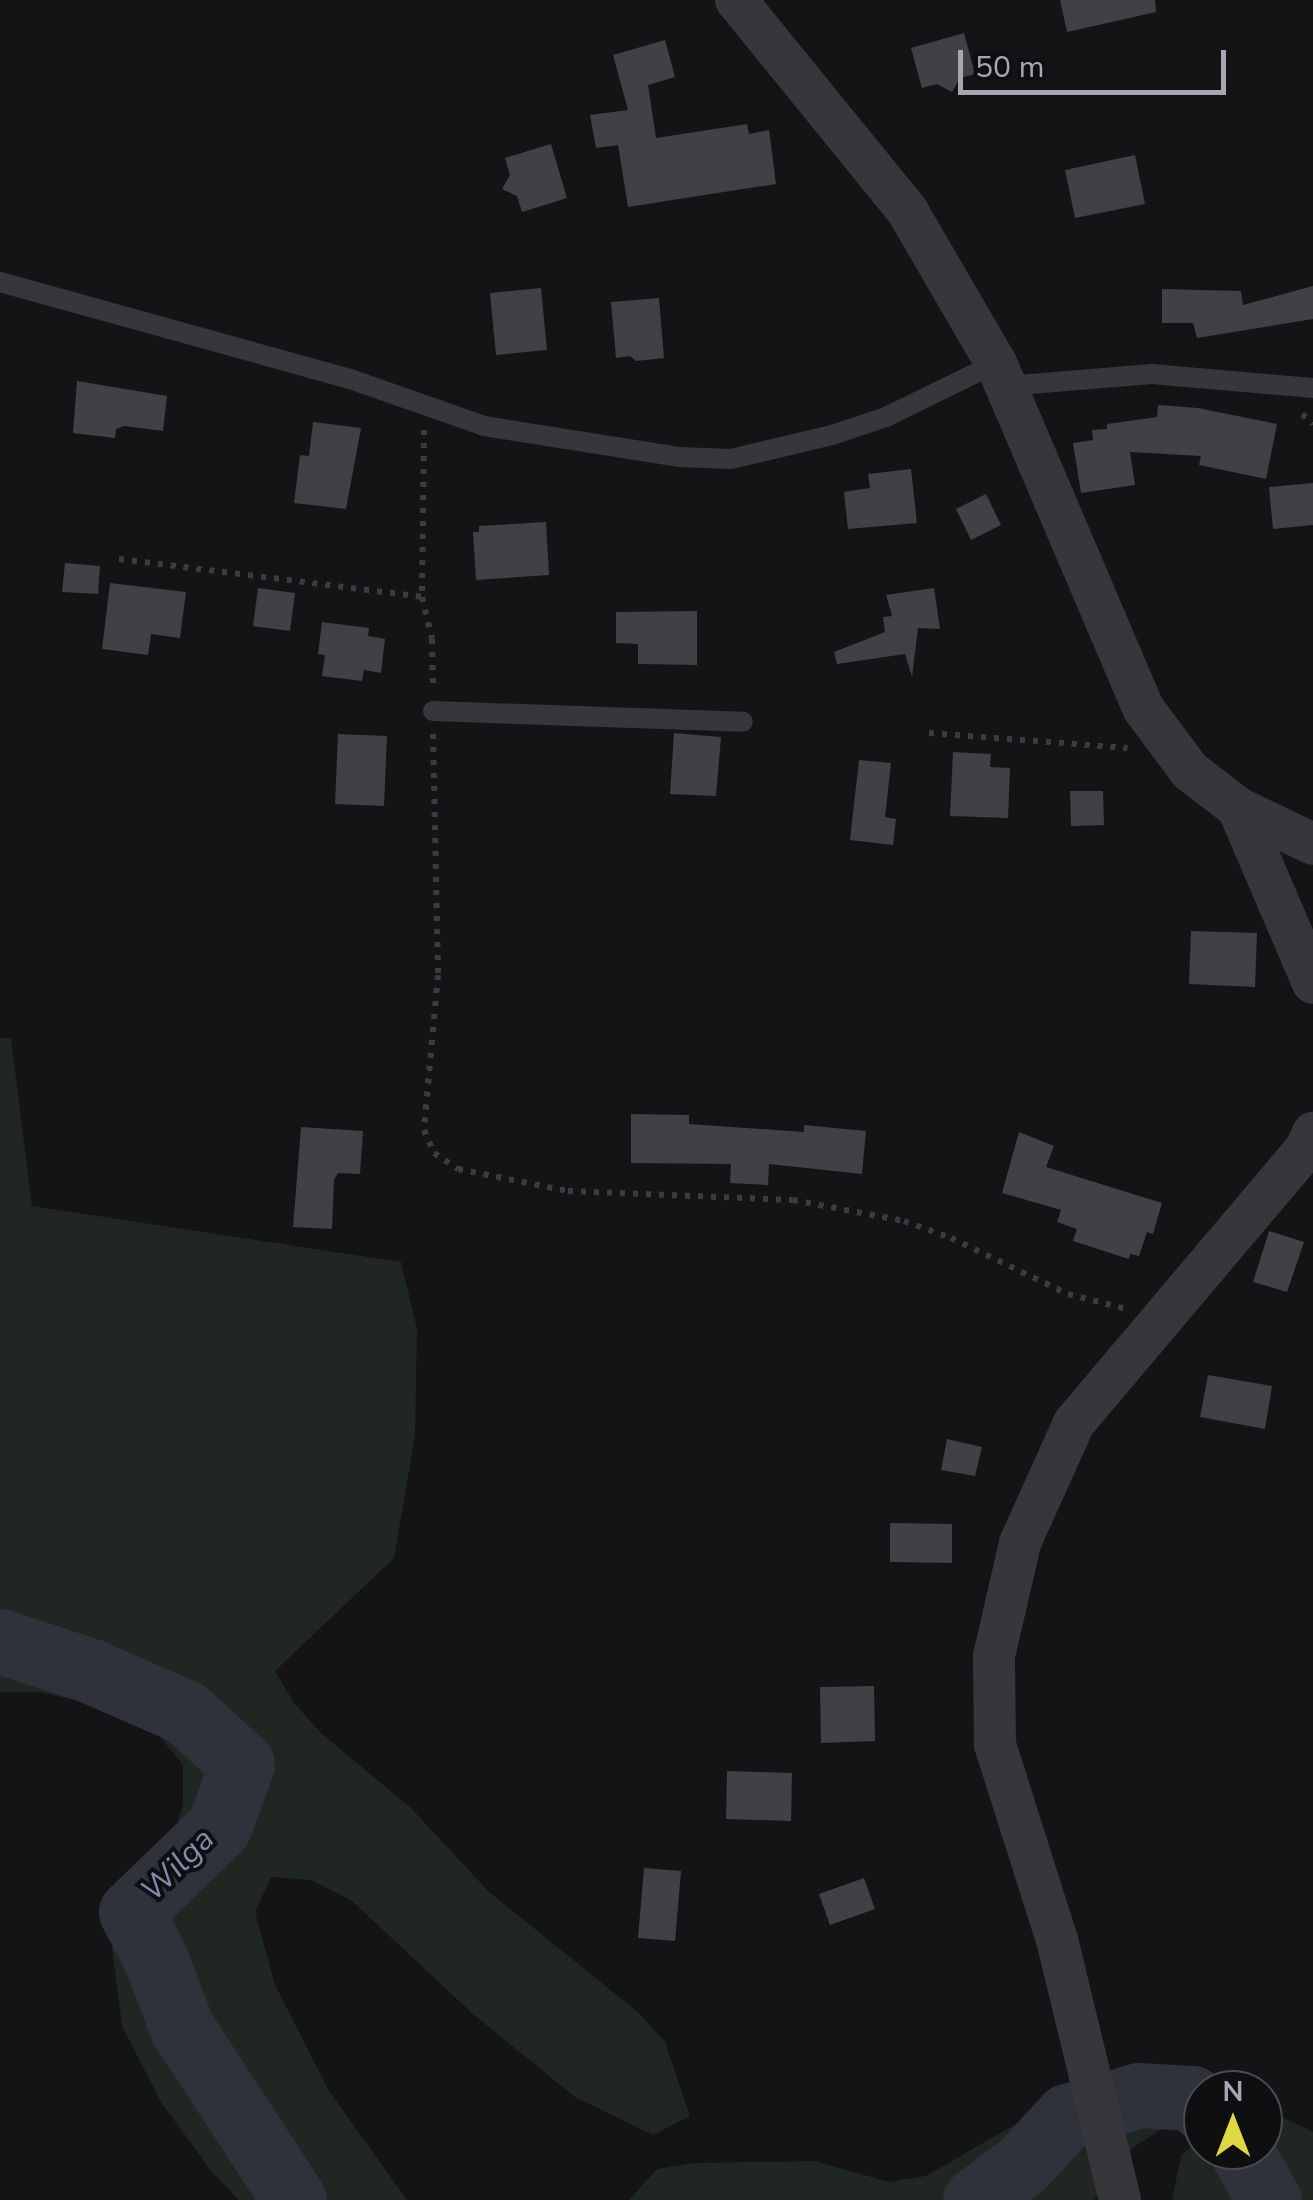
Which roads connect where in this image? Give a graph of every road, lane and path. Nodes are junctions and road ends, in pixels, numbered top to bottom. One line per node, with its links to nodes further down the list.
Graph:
1 (736, 0): 3 (street)
2 (0, 282): 5 (lane)
3 (1002, 374): 4 (lane); 5 (lane); 11 (street)
4 (1313, 388)
5 (425, 408): 7 (path)
6 (119, 558): 7 (path)
7 (422, 597): 8 (path)
8 (433, 711): 9 (lane); 16 (path)
9 (742, 722)
10 (929, 733): 11 (path)
11 (1175, 751): 12 (street)
12 (1238, 808): 13 (street); 14 (street)
13 (1313, 844)
14 (1313, 983)
15 (1313, 1133): 16 (street)
16 (1168, 1314): 17 (street)
17 (1120, 2196)

